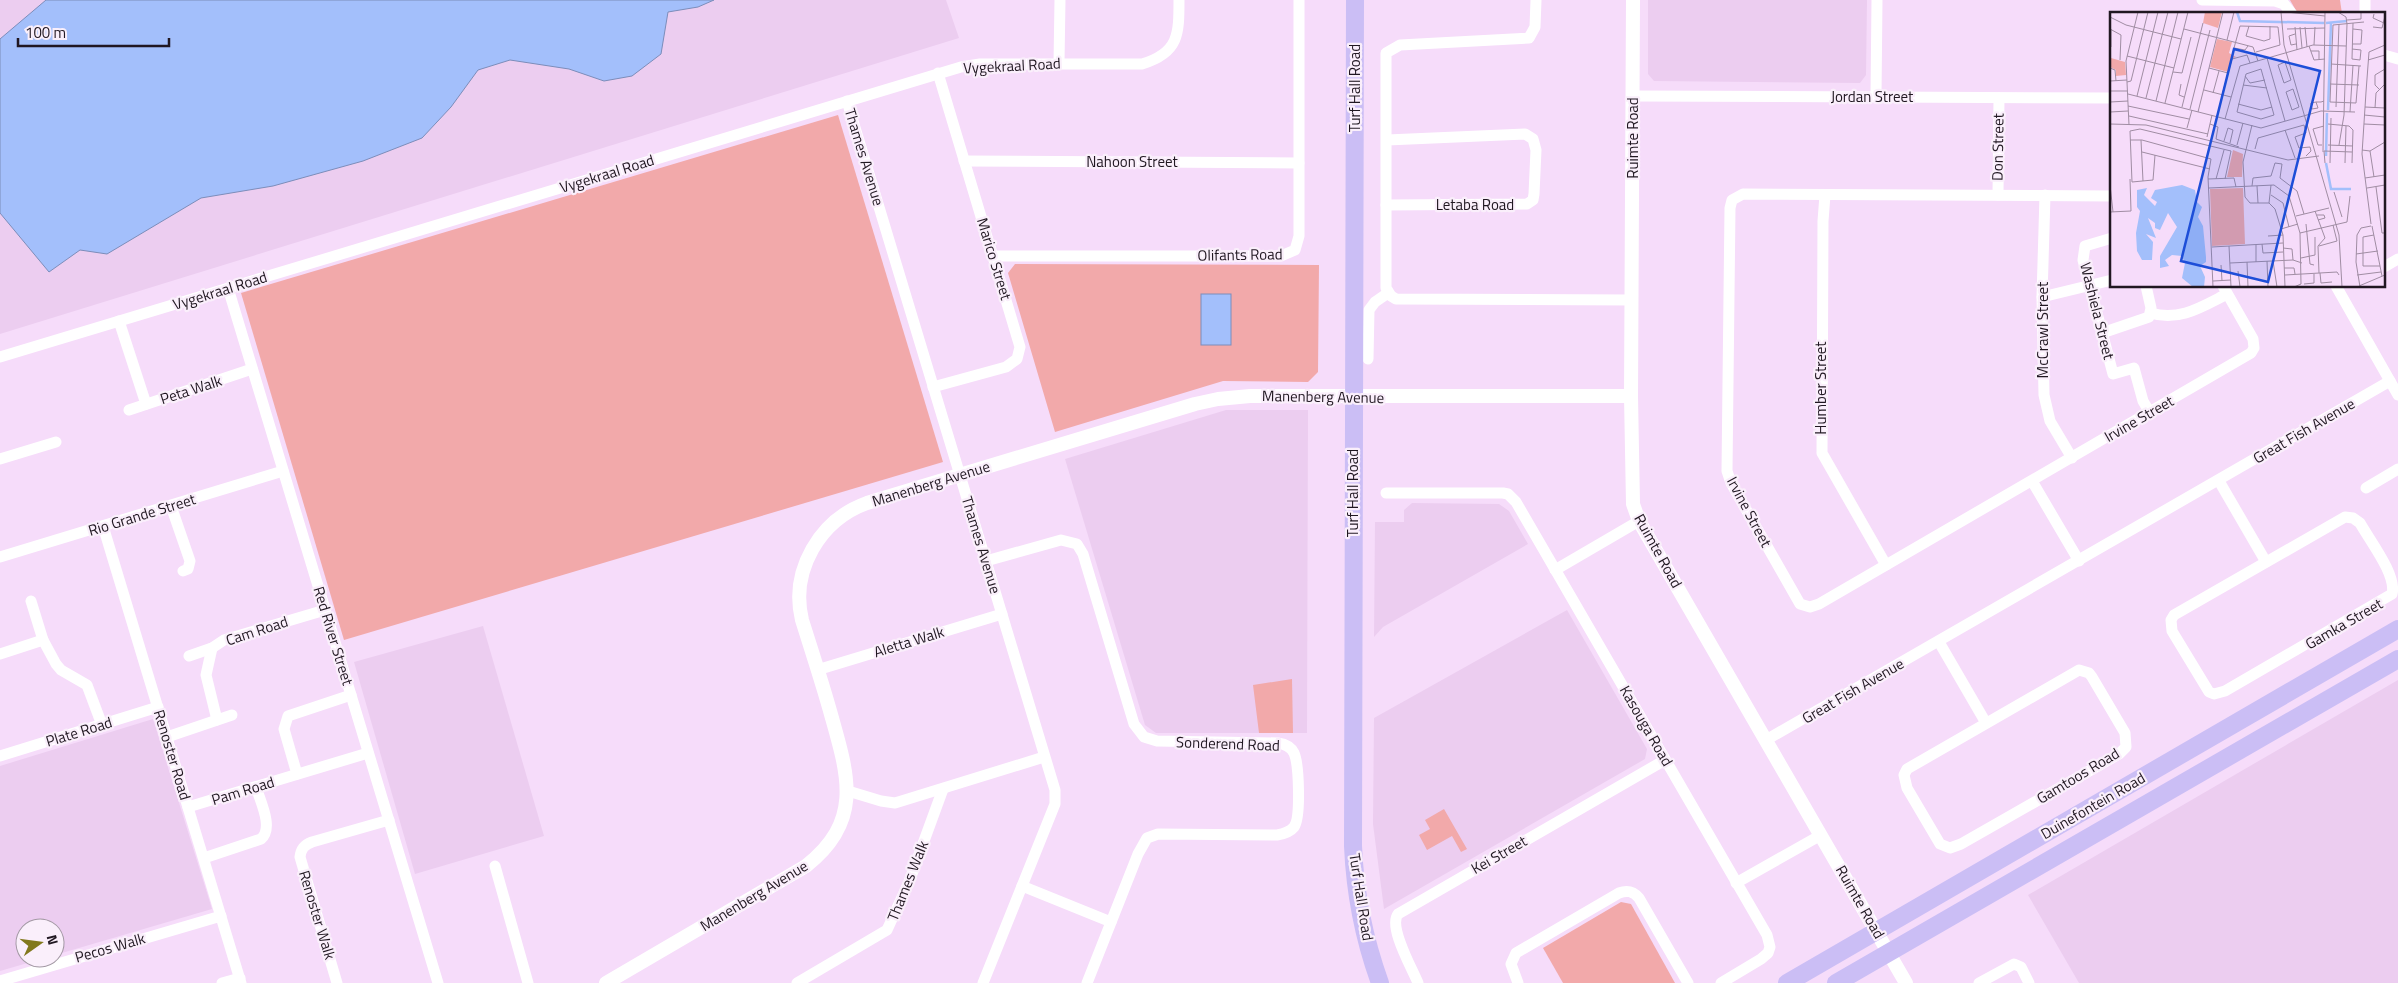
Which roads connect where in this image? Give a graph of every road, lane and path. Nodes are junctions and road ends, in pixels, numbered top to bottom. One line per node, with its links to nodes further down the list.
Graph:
1 (1060, 0): 10 (street)
2 (1180, 0): 10 (street, Vygekraal Road)
3 (1299, 0): 19 (street, Olifants Road)
4 (1356, 0): 48 (main road, Turf Hall Road)
5 (1536, 0): 17 (street)
6 (1633, 0): 12 (street, Ruimte Road)
7 (1877, 0): 13 (street)
8 (2202, 0): 9 (street)
9 (2290, 12)
10 (1059, 63): 11 (street, Vygekraal Road)
11 (938, 73): 16 (street, Vygekraal Road); 18 (street, Marico Street)
12 (1633, 96): 13 (street, Jordan Street); 37 (street, Ruimte Road)
13 (1876, 96): 14 (street, Jordan Street)
14 (1999, 98): 15 (street, Jordan Street); 21 (street, Don Street)
15 (2110, 98)
16 (847, 101): 31 (street, Vygekraal Road); 45 (street, Thames Avenue)
17 (1386, 140): 24 (street); 24 (street, Letaba Road)
18 (964, 161): 19 (street, Nahoon Street); 26 (street, Marico Street)
19 (1299, 163): 26 (street, Olifants Road)
20 (1825, 194): 21 (street, Irvine Street); 69 (street, Humber Street); 69 (street, Irvine Street)
21 (1998, 195): 22 (street, Irvine Street)
22 (2045, 196): 23 (street, Irvine Street); 36 (street, McCrawl Street)
23 (2110, 196)
24 (1386, 205): 35 (street)
25 (2110, 239): 30 (street, Washiela Street)
26 (993, 256): 45 (street, Marico Street)
27 (2398, 259): 28 (street)
28 (2386, 266)
29 (2110, 281): 30 (street)
30 (2090, 286): 36 (street); 40 (street, Washiela Street)
31 (228, 288): 39 (street, Vygekraal Road); 43 (street, Red River Street)
32 (2146, 288): 38 (street)
33 (2337, 289): 44 (street)
34 (2225, 290): 38 (street); 51 (street, Irvine Street)
35 (1388, 293): 37 (street); 42 (street)
36 (2042, 298): 53 (street, McCrawl Street)
37 (1632, 300): 47 (street, Ruimte Road)
38 (2151, 313): 40 (street)
39 (119, 321): 41 (street, Vygekraal Road); 49 (street)
40 (2102, 333): 51 (street, Washiela Street)
41 (0, 357)
42 (1368, 359)
43 (252, 370): 49 (street, Peta Walk); 56 (street, Red River Street)
44 (2390, 381): 46 (street); 59 (street, Great Fish Avenue)
45 (933, 387): 57 (street, Thames Avenue)
46 (2398, 395)
47 (1631, 396): 48 (street, Manenberg Avenue); 63 (street, Ruimte Road)
48 (1353, 397): 57 (street, Manenberg Avenue); 120 (main road, Turf Hall Road)
49 (146, 404): 50 (street, Peta Walk)
50 (129, 410)
51 (2150, 413): 53 (street, Irvine Street)
52 (56, 442): 54 (street)
53 (2072, 458): 58 (street, Irvine Street)
54 (0, 459)
55 (2398, 469): 60 (street)
56 (283, 471): 62 (street, Rio Grande Street); 73 (street, Red River Street)
57 (960, 475): 66 (street, Thames Avenue); 82 (street, Manenberg Avenue)
58 (2032, 481): 67 (street); 69 (street, Irvine Street)
59 (2219, 481): 67 (street, Great Fish Avenue); 68 (street)
60 (2366, 488)
61 (1386, 493): 70 (street, Kasouga Road)
62 (171, 506): 64 (street, Rio Grande Street); 71 (street)
63 (1639, 520): 70 (street); 90 (street, Ruimte Road)
64 (103, 526): 65 (street, Rio Grande Street); 84 (street, Renoster Road)
65 (0, 557)
66 (986, 561): 74 (street, Thames Avenue); 107 (street, Sonderend Road)
67 (2079, 562): 77 (street, Great Fish Avenue)
68 (2266, 562): 68 (street, Gamka Street)
69 (1886, 565)
70 (1556, 570): 94 (street, Kasouga Road)
71 (183, 571)
72 (31, 601): 76 (street)
73 (325, 610): 78 (street, Cam Road); 83 (street, Red River Street)
74 (1002, 614): 82 (street, Aletta Walk); 93 (street, Thames Avenue)
75 (2398, 629): 108 (main road, Duinefontein Road)
76 (43, 640): 79 (street); 88 (street)
77 (1940, 642): 87 (street); 90 (street, Great Fish Avenue)
78 (212, 648): 80 (street, Cam Road); 86 (street)
79 (0, 654)
80 (189, 656)
81 (2398, 659): 109 (main road, Duinefontein Road)
82 (817, 670): 98 (street, Manenberg Avenue)
83 (351, 695): 91 (street, Red River Street); 95 (street)
84 (158, 707): 88 (street, Plate Road); 89 (street, Renoster Road)
85 (232, 716): 86 (street)
86 (217, 720): 89 (street)
87 (1986, 723): 87 (street, Gamtoos Road)
88 (102, 725): 92 (street, Plate Road)
89 (167, 737): 99 (street, Renoster Road)
90 (1766, 740): 101 (street, Ruimte Road)
91 (368, 754): 95 (street, Pam Road); 100 (street, Red River Street)
92 (0, 756)
93 (1044, 757): 97 (street); 105 (street, Thames Avenue)
94 (1665, 760): 104 (street, Kasouga Road); 121 (street, Kei Street)
95 (297, 774): 96 (street, Pam Road)
96 (256, 787): 99 (street, Pam Road); 102 (street)
97 (943, 789): 98 (street); 117 (street, Thames Walk)
98 (848, 791): 116 (street, Manenberg Avenue)
99 (188, 807): 102 (street, Renoster Road)
100 (389, 820): 113 (street, Renoster Walk); 114 (street, Red River Street)
101 (1821, 835): 104 (street); 108 (street, Ruimte Road)
102 (204, 858): 106 (street, Renoster Road)
103 (494, 866): 115 (street)
104 (1736, 883): 124 (street, Kasouga Road)
105 (1022, 886): 107 (street); 118 (street, Thames Avenue)
106 (221, 916): 110 (street, Pecos Walk); 111 (street, Renoster Road)
107 (1111, 922): 119 (street, Sonderend Road)
108 (1876, 930): 109 (street, Ruimte Road); 125 (main road, Duinefontein Road)
109 (1889, 952): 126 (main road, Duinefontein Road); 127 (street, Ruimte Road)
110 (0, 980)
111 (240, 980): 112 (street)
112 (222, 983)
113 (337, 983)
114 (438, 983)
115 (528, 983)
116 (606, 983)
117 (797, 983)
118 (983, 983)
119 (1087, 983)
120 (1380, 983)
121 (1418, 983)
122 (1518, 983): 123 (street)
123 (1688, 983)
124 (1721, 983)
125 (1787, 983)
126 (1836, 983)
127 (1906, 983)
128 (1979, 983): 129 (street)
129 (2029, 983)

